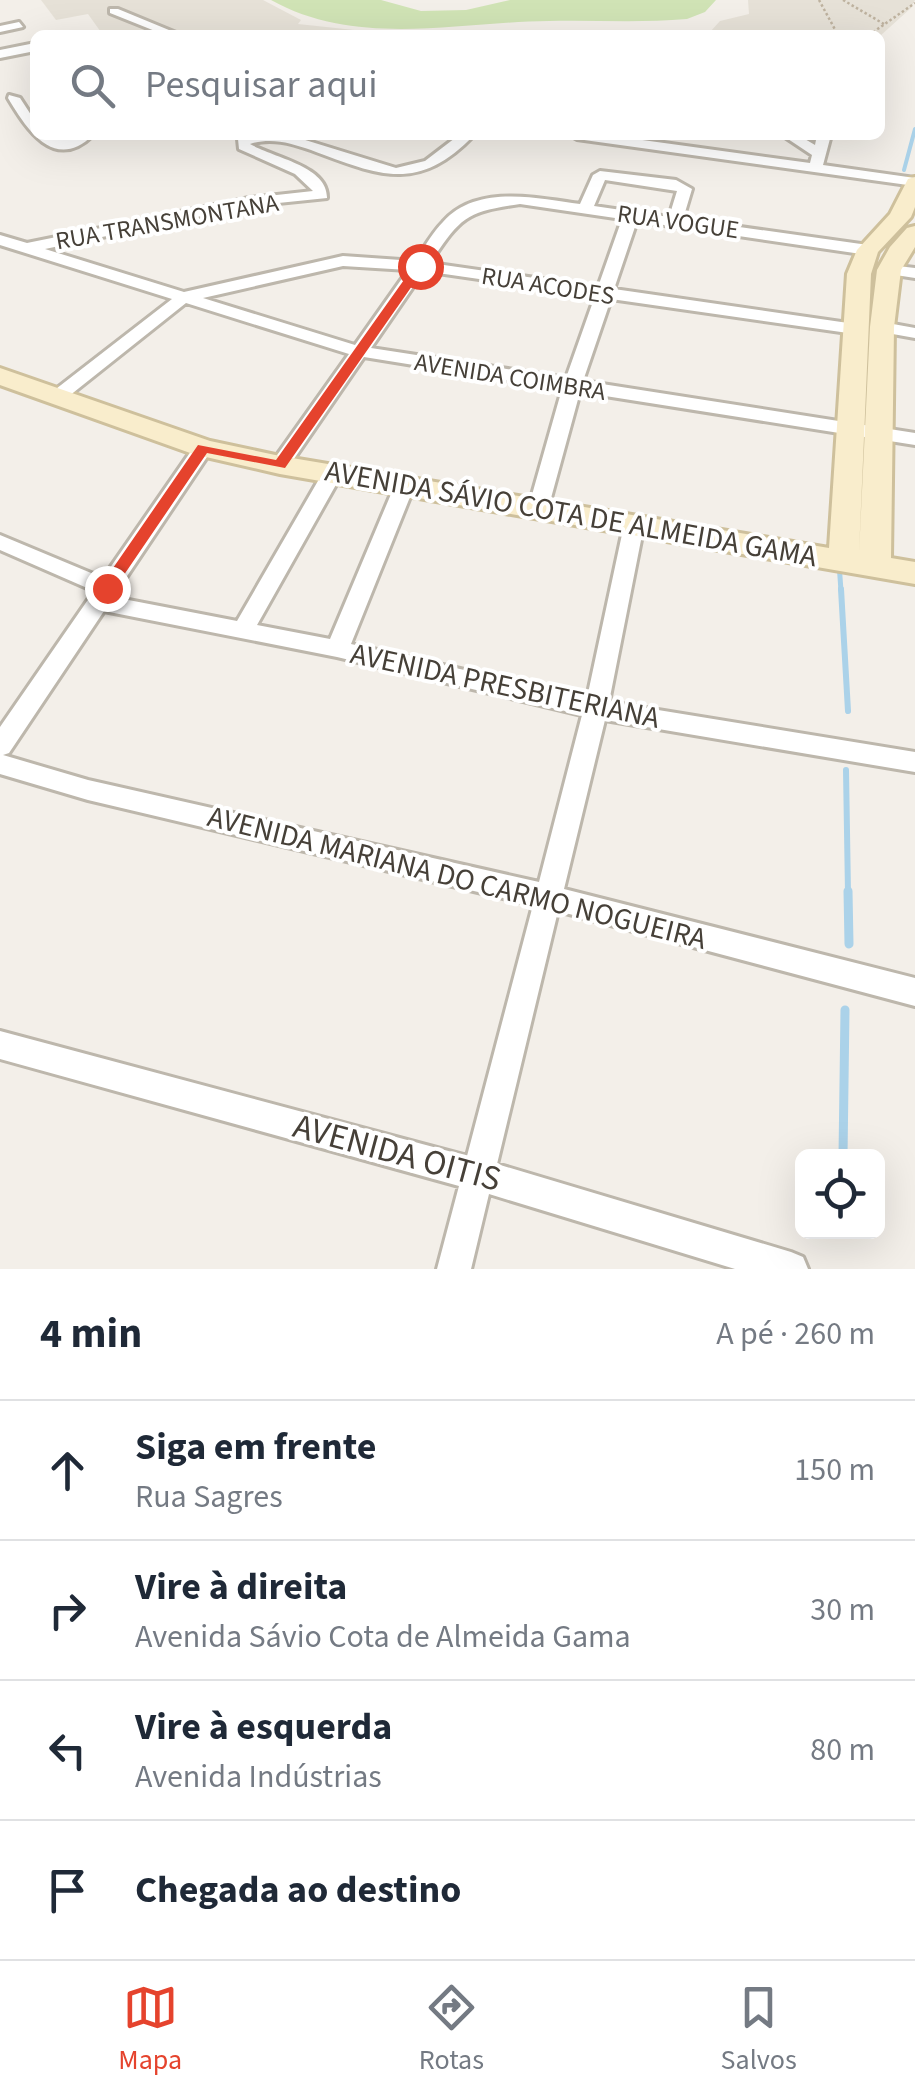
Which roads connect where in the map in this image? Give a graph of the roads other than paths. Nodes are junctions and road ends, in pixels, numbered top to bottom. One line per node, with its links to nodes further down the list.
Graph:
1 (114, 11): 4 (street)
2 (19, 25): 3 (street)
3 (0, 29)
4 (158, 30)
5 (30, 49): 6 (street)
6 (0, 54)
7 (7, 100): 8 (street)
8 (30, 127)
9 (52, 140): 10 (street)
10 (80, 140)
11 (247, 140): 24 (street, RUA TRANSMONTANA)
12 (286, 140): 13 (street, RUA TRANSMONTANA)
13 (461, 140)
14 (623, 140): 17 (street)
15 (794, 140): 17 (street)
16 (822, 140): 17 (street)
17 (816, 161): 18 (street)
18 (915, 182): 25 (street)
19 (585, 209): 20 (street, RUA VOGUE); 21 (street); 26 (street, RUA VOGUE)
20 (631, 216): 21 (street, RUA VOGUE); 28 (street)
21 (676, 222): 25 (street, RUA VOGUE)
22 (2, 238): 24 (street, AVENIDA COIMBRA)
23 (913, 239): 27 (street)
24 (28, 248): 29 (street, AVENIDA COIMBRA)
25 (868, 250): 30 (street)
26 (420, 266): 28 (street, RUA ACODES); 29 (street, RUA ACODES); 32 (street)
27 (902, 272): 30 (street)
28 (602, 295): 30 (street, RUA ACODES); 34 (street)
29 (184, 296): 32 (street, AVENIDA COIMBRA); 35 (street)
30 (869, 328): 31 (street, RUA ACODES); 36 (street); 37 (street)
31 (915, 333)
32 (357, 351): 34 (street, AVENIDA COIMBRA); 40 (street)
33 (0, 376): 35 (street, AVENIDA SÁVIO COTA DE ALMEIDA GAMA)
34 (572, 388): 36 (street, AVENIDA COIMBRA); 43 (street)
35 (58, 396): 39 (street, AVENIDA SÁVIO COTA DE ALMEIDA GAMA)
36 (850, 430): 37 (street, AVENIDA COIMBRA); 46 (street)
37 (880, 435): 38 (street, AVENIDA COIMBRA); 47 (street)
38 (915, 439)
39 (203, 448): 40 (street, AVENIDA SÁVIO COTA DE ALMEIDA GAMA); 49 (street)
40 (280, 465): 41 (street, AVENIDA SÁVIO COTA DE ALMEIDA GAMA)
41 (332, 474): 42 (street, AVENIDA SÁVIO COTA DE ALMEIDA GAMA); 50 (street)
42 (404, 486): 43 (street, AVENIDA SÁVIO COTA DE ALMEIDA GAMA); 51 (street)
43 (538, 509): 44 (street, AVENIDA SÁVIO COTA DE ALMEIDA GAMA)
44 (634, 525): 46 (street, AVENIDA SÁVIO COTA DE ALMEIDA GAMA); 52 (street)
45 (0, 542): 49 (street, AVENIDA PRESBITERIANA)
46 (842, 560): 47 (street, AVENIDA SÁVIO COTA DE ALMEIDA GAMA)
47 (876, 566): 48 (street, AVENIDA SÁVIO COTA DE ALMEIDA GAMA)
48 (915, 573)
49 (102, 595): 50 (street, AVENIDA PRESBITERIANA); 53 (street)
50 (244, 629): 51 (street, AVENIDA PRESBITERIANA)
51 (336, 649): 52 (street, AVENIDA PRESBITERIANA)
52 (596, 710): 54 (street, AVENIDA PRESBITERIANA); 56 (street)
53 (0, 746)
54 (915, 762)
55 (0, 764): 56 (street, AVENIDA MARIANA DO CARMO NOGUEIRA)
56 (546, 896): 57 (street, AVENIDA MARIANA DO CARMO NOGUEIRA); 59 (street)
57 (915, 992)
58 (0, 1046): 59 (street, AVENIDA OITIS)
59 (478, 1175): 60 (street); 61 (street, AVENIDA OITIS)
60 (454, 1269)
61 (791, 1269)

